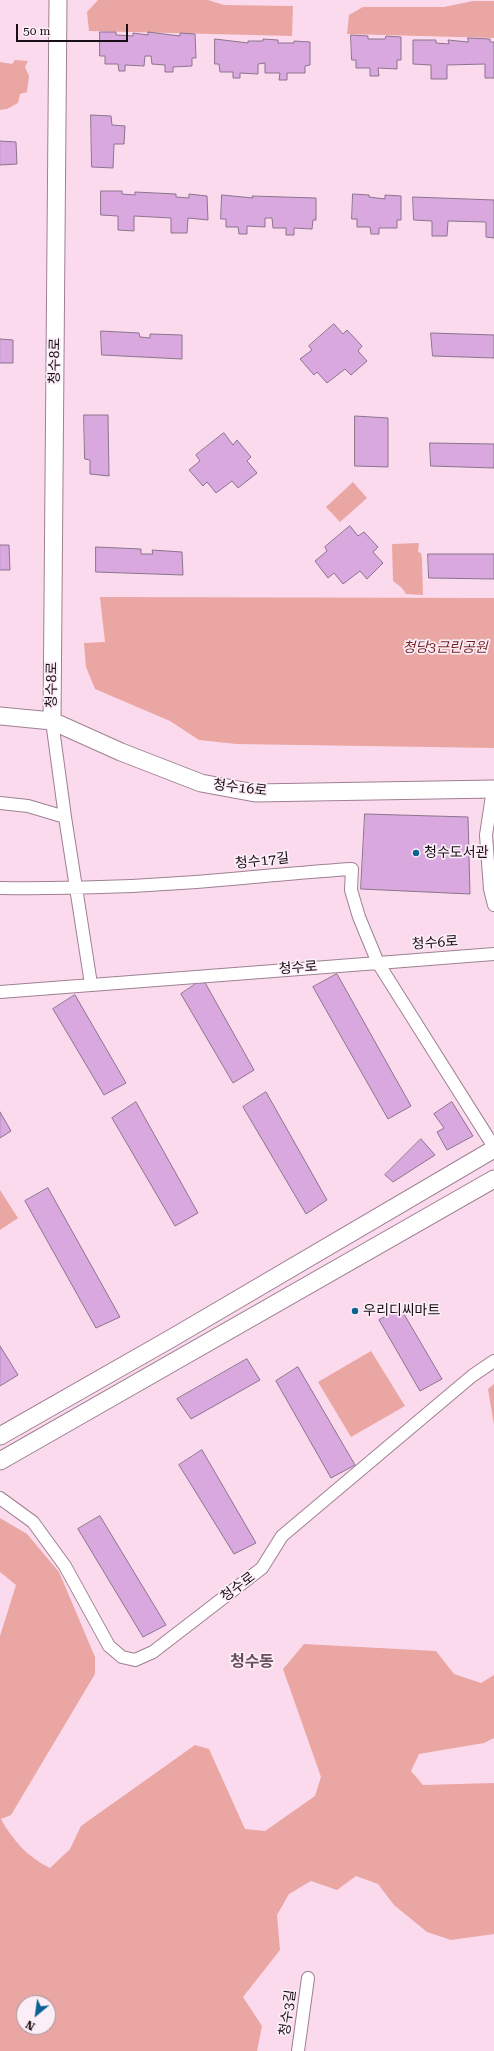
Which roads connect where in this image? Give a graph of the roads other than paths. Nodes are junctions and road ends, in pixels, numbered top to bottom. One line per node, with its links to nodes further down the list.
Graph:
1 (58, 0): 3 (street, 청수8로)
2 (0, 716): 3 (street, 청수16로)
3 (52, 721): 4 (street, 청수16로); 6 (street)
4 (493, 789): 9 (street, 청수16로)
5 (0, 803): 6 (street)
6 (65, 817): 8 (street)
7 (0, 888): 8 (street, 청수17길)
8 (76, 889): 11 (street, 청수17길); 12 (street)
9 (494, 905)
10 (494, 954): 11 (street, 청수6로)
11 (378, 963): 12 (street, 청수로); 14 (street)
12 (91, 984): 13 (street, 청수로)
13 (0, 992)
14 (494, 1148): 17 (street)
15 (494, 1179): 18 (street)
16 (494, 1361): 19 (street, 청수로)
17 (0, 1436)
18 (0, 1461)
19 (0, 1498)
20 (308, 1978): 21 (street, 청수3길)
21 (298, 2051)

